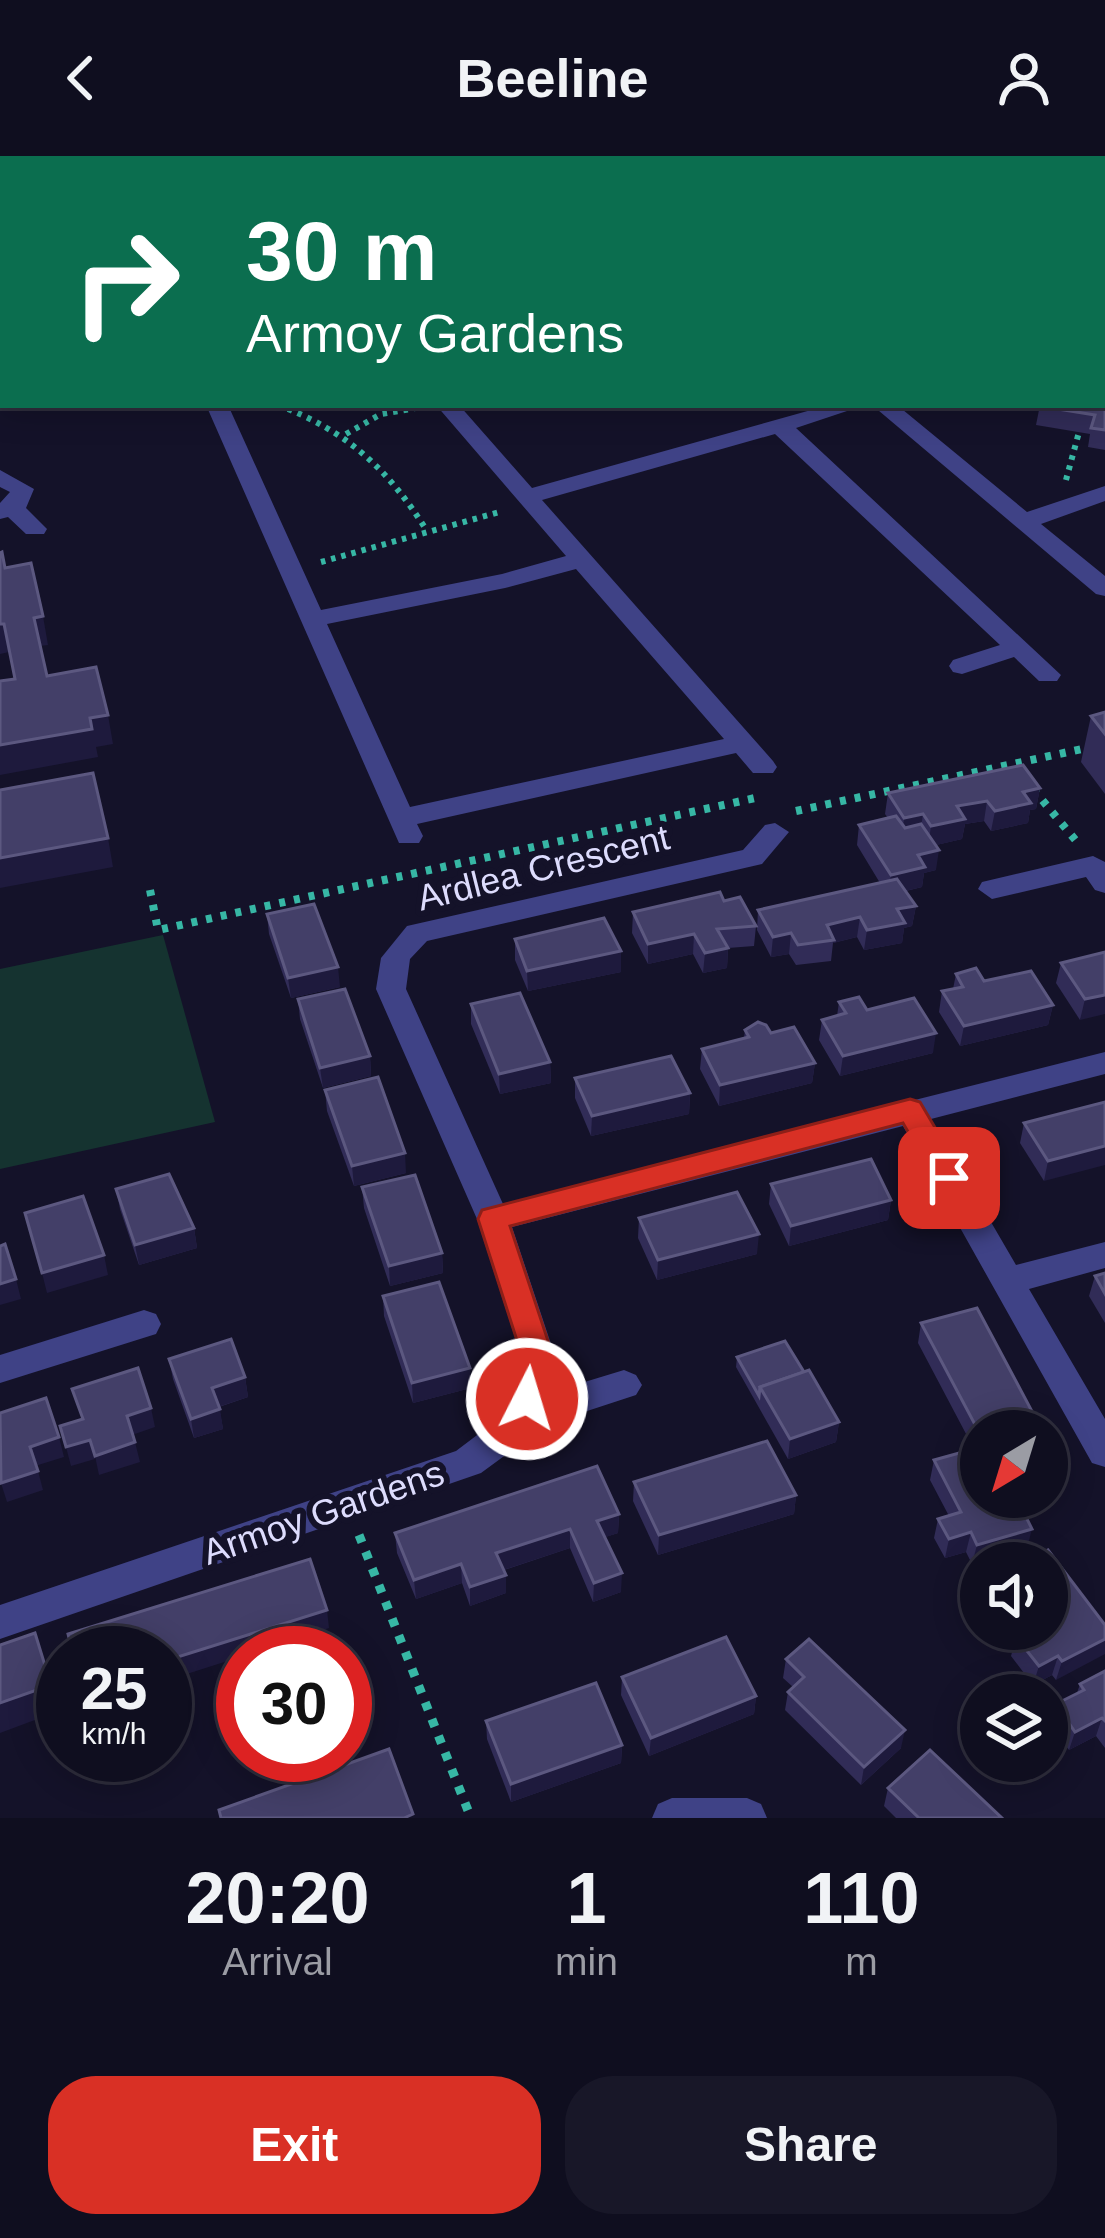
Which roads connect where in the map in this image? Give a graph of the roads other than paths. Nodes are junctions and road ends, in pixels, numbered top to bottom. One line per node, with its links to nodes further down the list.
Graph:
1 (218, 408): 14 (street)
2 (446, 408): 8 (street)
3 (843, 408): 5 (street)
4 (887, 408): 10 (street)
5 (780, 426): 8 (street); 15 (street)
6 (0, 477): 9 (street)
7 (1105, 494): 10 (street)
8 (532, 500): 12 (street)
9 (6, 510): 11 (street)
10 (1025, 521): 13 (street)
11 (35, 529)
12 (583, 559): 14 (street); 18 (street)
13 (1105, 589)
14 (312, 619): 18 (street)
15 (1018, 647): 16 (street); 17 (street)
16 (962, 666)
17 (1048, 675)
18 (742, 742): 19 (street)
19 (763, 767)
20 (775, 832): 25 (street, Ardlea Crescent)
21 (1092, 864): 22 (street)
22 (992, 890)
23 (1105, 1063): 24 (street)
24 (910, 1110): 25 (street); 27 (street)
25 (493, 1219): 31 (street)
26 (1105, 1255): 27 (street)
27 (1008, 1280): 32 (street)
28 (143, 1324): 29 (street)
29 (0, 1369)
30 (625, 1384): 31 (street)
31 (527, 1399): 33 (street, Armoy Gardens)
32 (1105, 1451)
33 (0, 1622)
34 (672, 1818): 35 (street)
35 (747, 1818)

